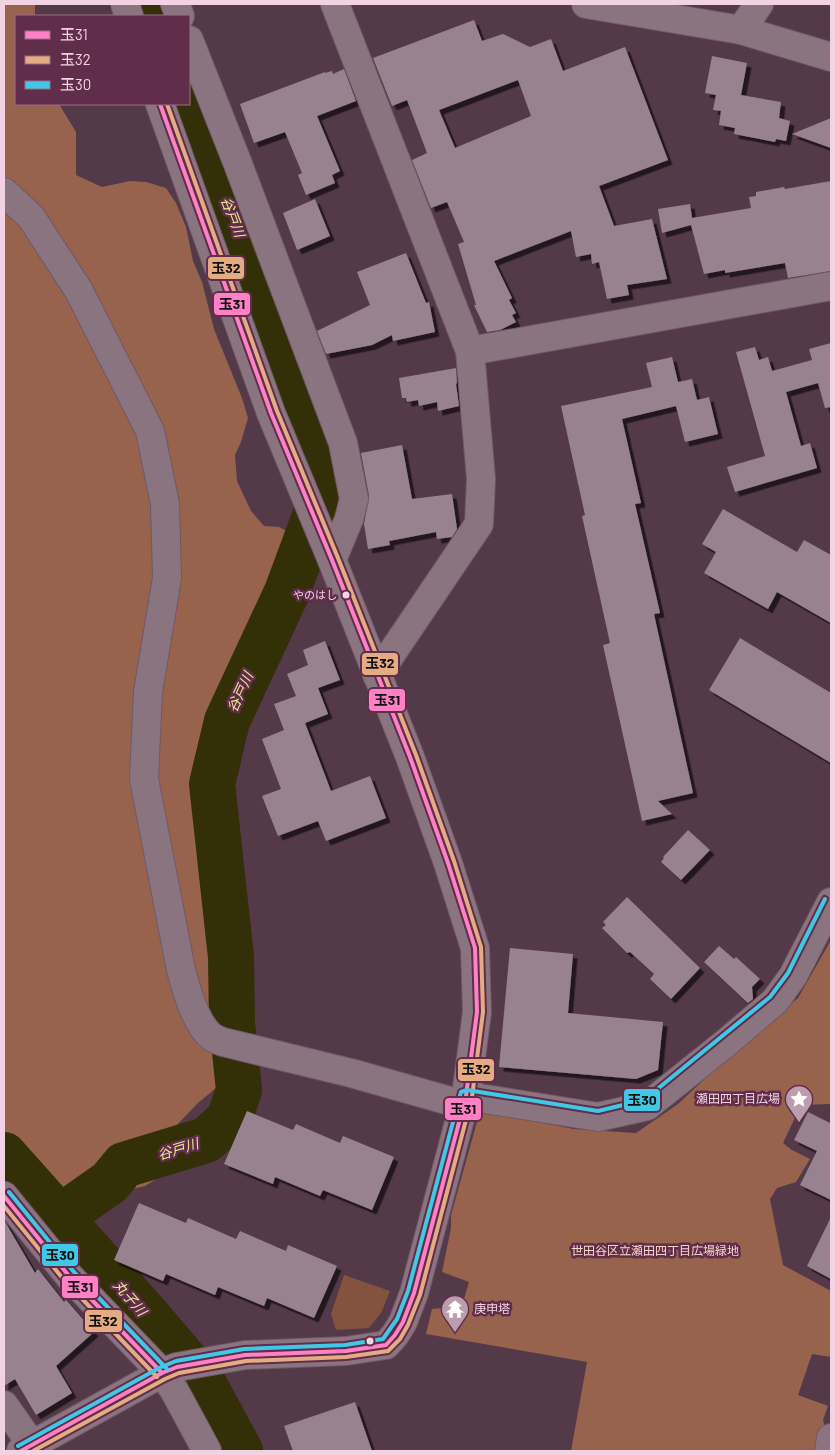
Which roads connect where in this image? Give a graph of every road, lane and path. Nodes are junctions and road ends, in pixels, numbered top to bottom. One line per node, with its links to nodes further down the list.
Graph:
1 (335, 4): 10 (street)
2 (586, 4): 4 (street)
3 (759, 4): 4 (street)
4 (741, 30): 6 (street)
5 (190, 43): 11 (street)
6 (831, 57)
7 (160, 105): 11 (street)
8 (4, 192): 14 (street)
9 (831, 286): 10 (street)
10 (470, 351): 12 (street)
11 (332, 560): 12 (street)
12 (377, 675): 14 (street)
13 (831, 902): 14 (street)
14 (465, 1101): 16 (street)
15 (4, 1196): 16 (street)
16 (179, 1367): 19 (street); 20 (street)
17 (4, 1405): 19 (street)
18 (831, 1438): 21 (street)
19 (26, 1448)
20 (207, 1451)
21 (829, 1451)

